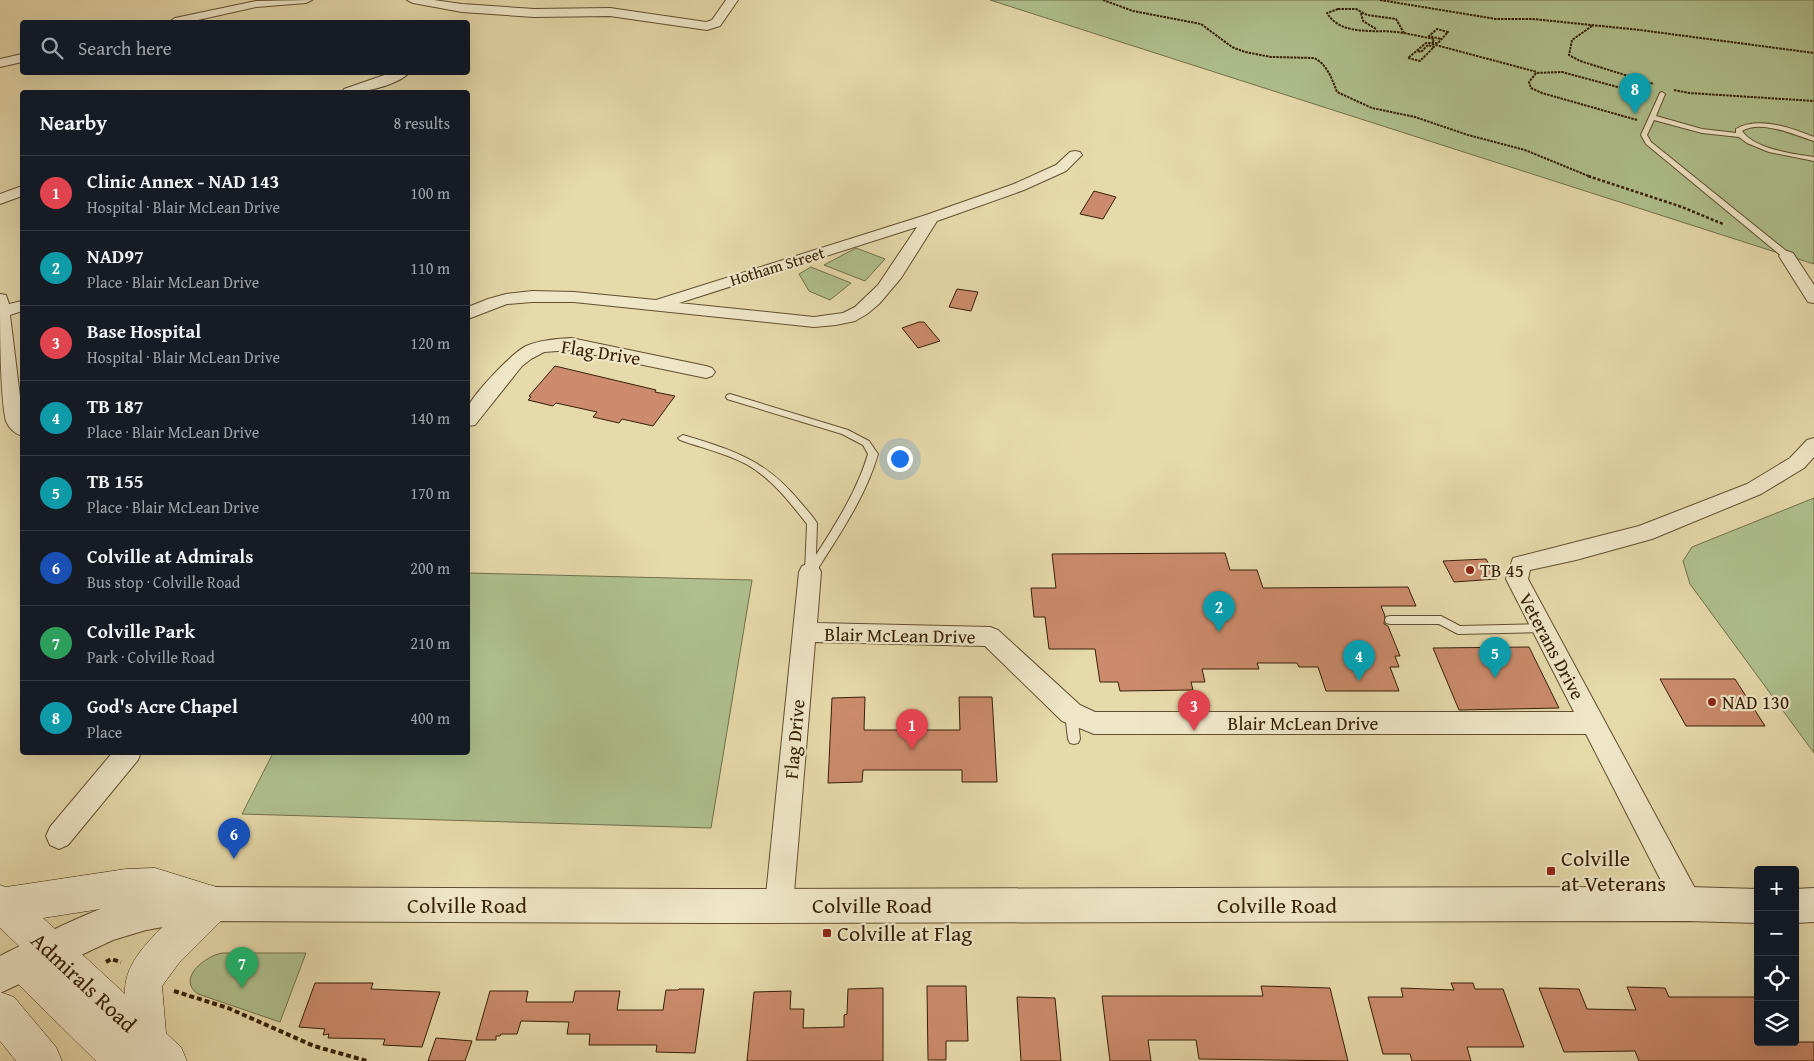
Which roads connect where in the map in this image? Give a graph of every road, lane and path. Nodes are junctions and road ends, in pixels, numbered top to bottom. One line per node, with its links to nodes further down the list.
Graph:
1 (271, 0): 8 (street)
2 (287, 0): 3 (street); 8 (street)
3 (306, 0)
4 (413, 0): 9 (street)
5 (732, 0): 9 (street)
6 (1103, 0): 49 (path)
7 (1380, 0): 13 (path)
8 (239, 8): 11 (street)
9 (469, 9): 12 (street)
10 (1361, 12): 14 (path); 14 (path); 16 (path)
11 (184, 20)
12 (459, 20)
13 (1593, 26): 26 (path); 36 (path)
14 (1378, 29): 16 (path)
15 (1442, 30): 17 (path); 18 (path); 19 (path)
16 (1404, 32): 22 (path)
17 (1433, 33): 18 (path); 20 (path)
18 (1439, 34): 19 (path); 20 (path)
19 (1445, 36): 21 (path)
20 (1435, 38): 21 (path)
21 (1441, 39): 22 (path)
22 (1432, 43): 25 (path); 34 (path)
23 (1424, 49): 24 (path); 24 (path); 25 (path)
24 (1430, 50): 28 (path)
25 (1419, 52): 27 (path); 28 (path); 29 (path)
26 (1814, 53)
27 (1412, 54): 29 (path); 32 (path)
28 (1427, 54): 31 (path)
29 (1417, 56): 31 (path); 32 (path)
30 (20, 58): 33 (street)
31 (1423, 58): 32 (path)
32 (1414, 59)
33 (0, 63)
34 (1538, 72): 39 (path); 41 (path)
35 (398, 75): 38 (street)
36 (1660, 86)
37 (1670, 89): 40 (path)
38 (356, 90)
39 (1661, 96): 41 (lane)
40 (1814, 101)
41 (1652, 121): 42 (lane); 50 (lane)
42 (1740, 135): 43 (lane); 45 (lane)
43 (1814, 139)
44 (1075, 155): 48 (street, Hotham Street)
45 (1814, 159)
46 (20, 193): 47 (street)
47 (0, 199)
48 (931, 218): 52 (street, Hotham Street); 52 (street)
49 (1725, 225)
50 (1787, 256): 51 (street)
51 (1814, 298)
52 (654, 305): 55 (street, Hotham Street)
53 (1, 306): 54 (street); 58 (street)
54 (20, 306)
55 (470, 313)
56 (706, 372): 59 (street, Flag Drive)
57 (730, 397): 62 (lane)
58 (14, 417)
59 (470, 418)
60 (683, 438): 62 (lane)
61 (1814, 445): 64 (street, Veterans Drive)
62 (810, 572): 65 (street, Flag Drive)
63 (1390, 620): 64 (lane)
64 (1543, 628): 67 (street, Veterans Drive)
65 (804, 632): 66 (street, Blair McLean Drive); 74 (street, Flag Drive)
66 (1071, 713): 67 (street, Blair McLean Drive); 68 (lane)
67 (1594, 724): 72 (street, Veterans Drive)
68 (1074, 739)
69 (126, 755): 70 (street)
70 (59, 836)
71 (212, 903): 73 (main road); 74 (street, Colville Road); 78 (street, Colville Road); 81 (main road)
72 (1688, 904): 74 (street, Colville Road); 76 (street, Colville Road)
73 (2, 905): 78 (main road, Admirals Road)
74 (779, 905)
75 (1814, 905): 77 (street)
76 (1754, 906)
77 (1799, 906)
78 (24, 963): 81 (main road, Admirals Road)
79 (174, 983): 83 (path)
80 (0, 1011): 82 (main road)
81 (146, 1054)
82 (42, 1061)
83 (367, 1061)

